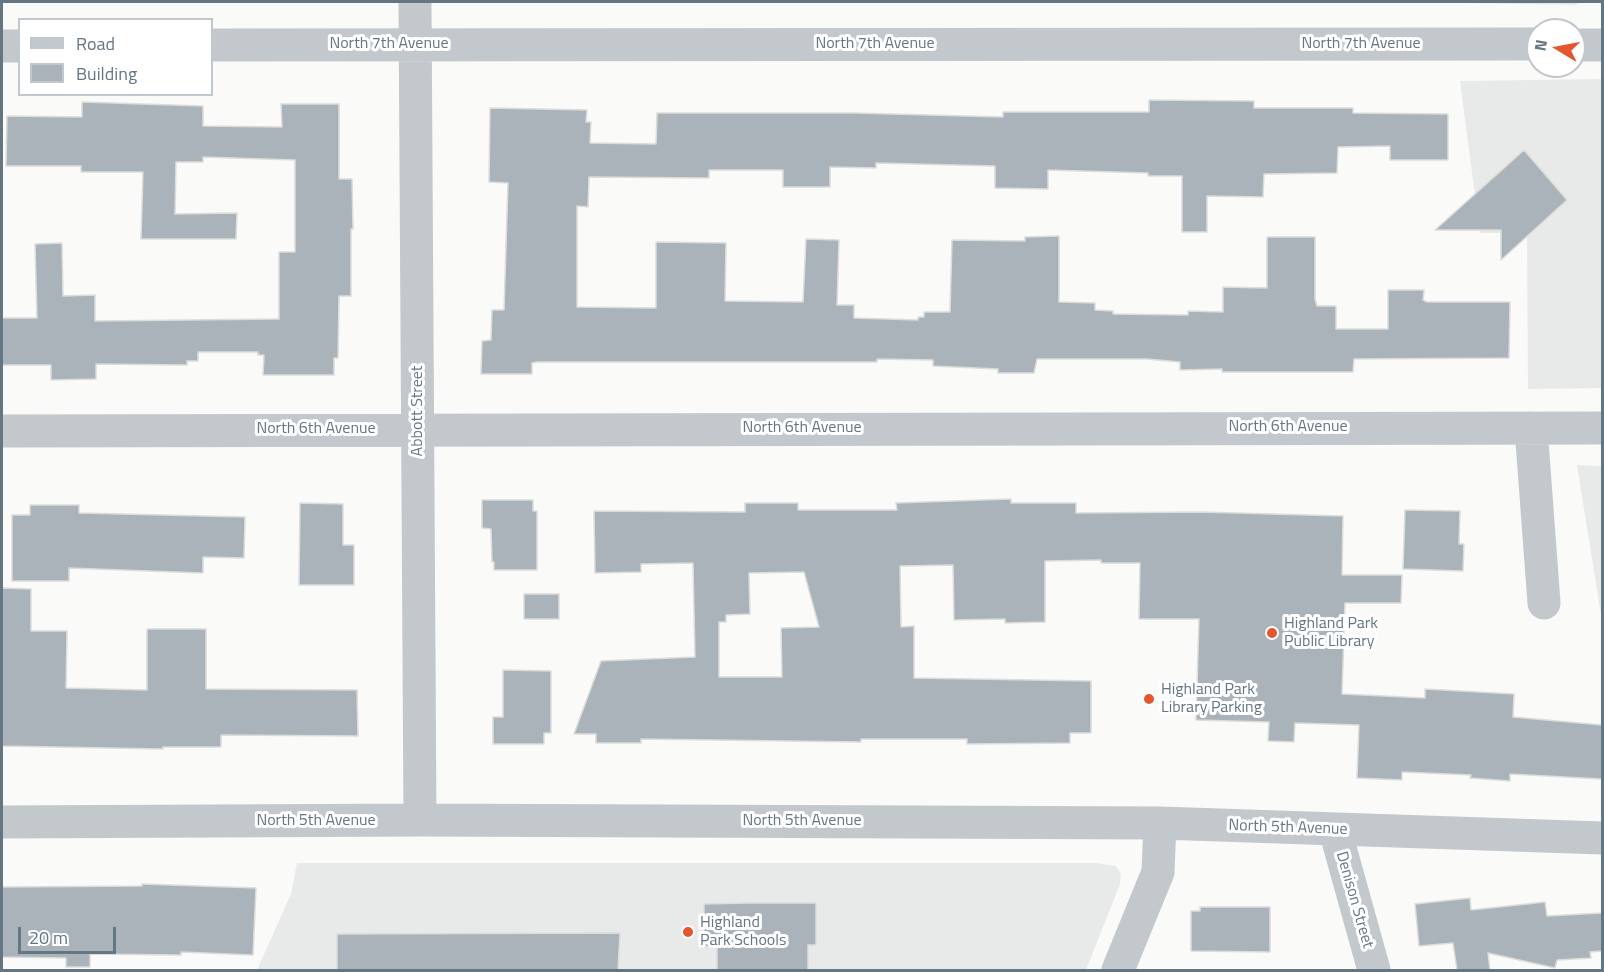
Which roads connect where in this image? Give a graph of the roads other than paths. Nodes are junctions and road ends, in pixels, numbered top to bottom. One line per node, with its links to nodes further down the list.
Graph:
1 (415, 2): 2 (street, Abbott Street)
2 (416, 44): 3 (street, North 7th Avenue); 5 (street, North 7th Avenue); 11 (street, Abbott Street)
3 (1526, 44)
4 (18, 45): 8 (street)
5 (213, 45)
6 (1586, 45): 7 (street)
7 (1602, 45)
8 (2, 46)
9 (1531, 428): 10 (street, North 6th Avenue); 11 (street, North 6th Avenue); 13 (street)
10 (1602, 428)
11 (418, 429): 12 (street, North 6th Avenue); 14 (street, Abbott Street)
12 (2, 430)
13 (1544, 603)
14 (420, 820): 15 (street, North 5th Avenue); 16 (street, North 5th Avenue)
15 (2, 822)
16 (1160, 823): 17 (street, North 5th Avenue); 19 (street)
17 (1335, 831): 18 (street, North 5th Avenue); 20 (street, Denison Street)
18 (1602, 838)
19 (1118, 970)
20 (1374, 970)

